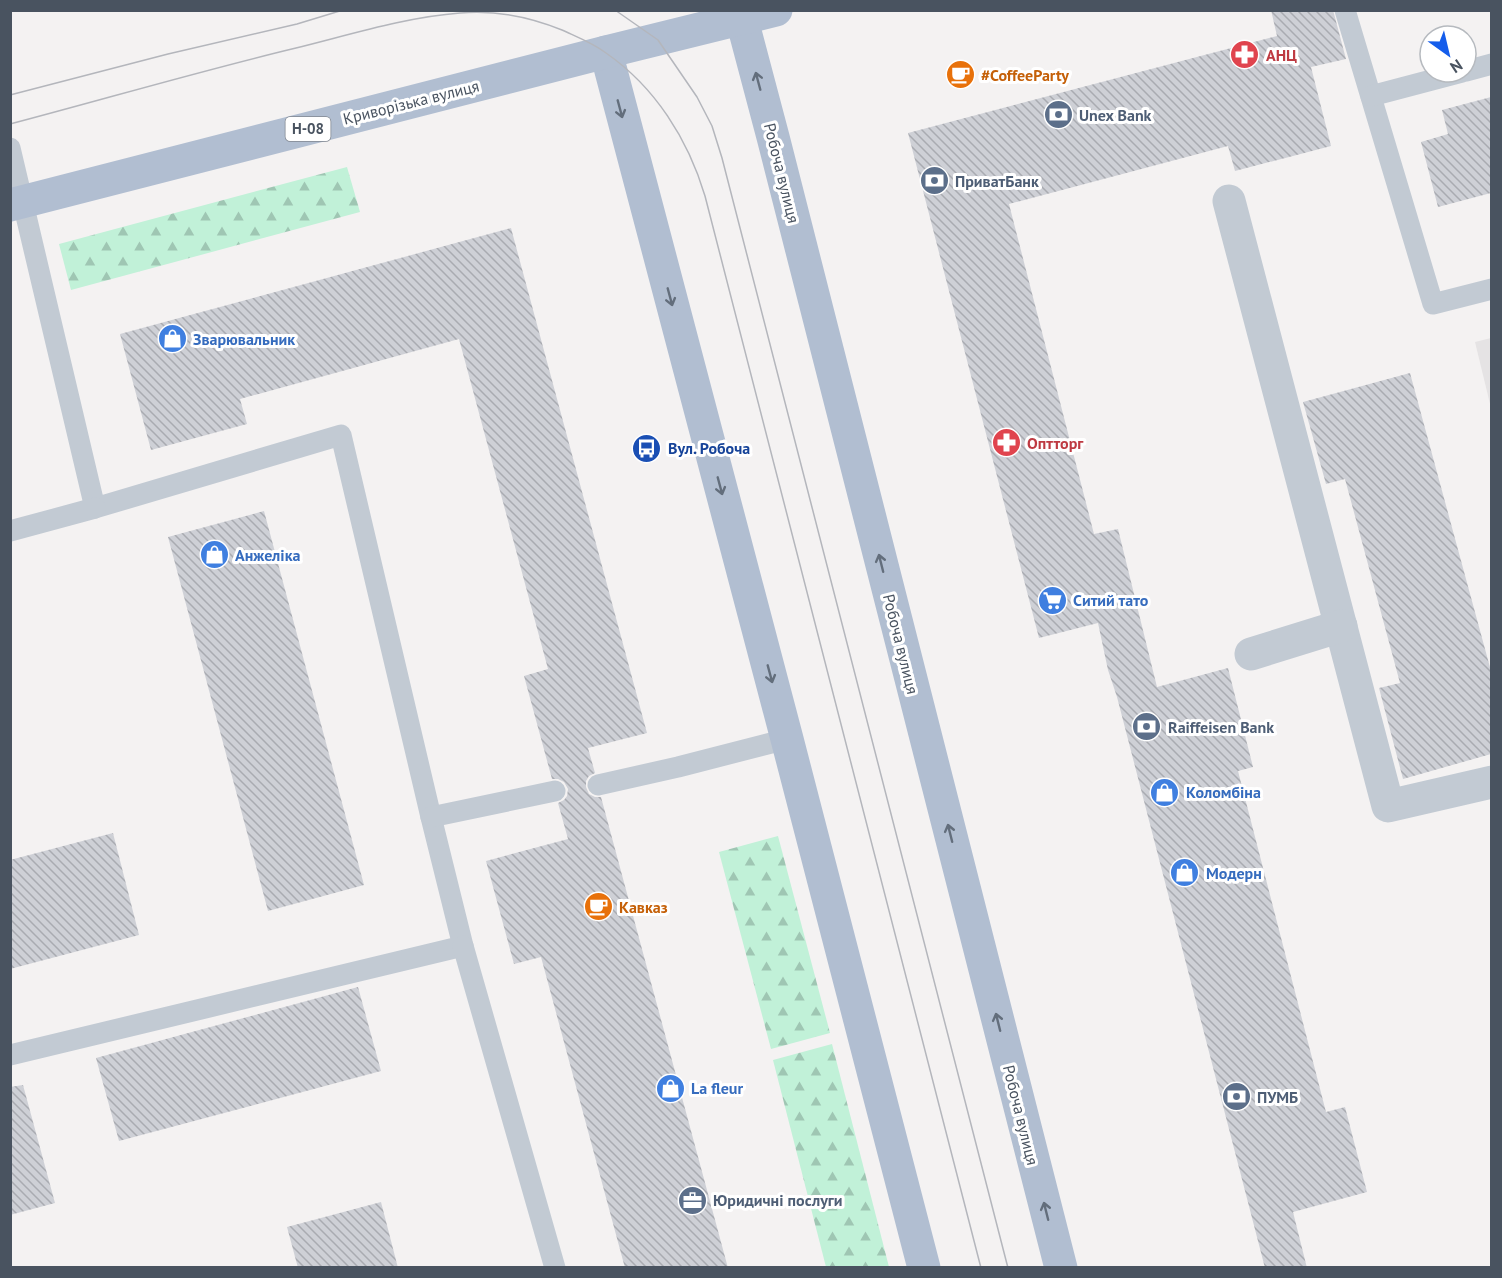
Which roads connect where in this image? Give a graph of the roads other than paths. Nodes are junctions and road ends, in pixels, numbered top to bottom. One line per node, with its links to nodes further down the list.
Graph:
1 (776, 10): 3 (main road, Криворізька вулиця / Н-08)
2 (1345, 10): 6 (lane)
3 (741, 20): 4 (main road, Криворізька вулиця / Н-08); 24 (main road, Робоча вулиця, one-way to 3)
4 (606, 52): 9 (main road, Криворізька вулиця / Н-08); 15 (main road, one-way to 15)
5 (1418, 83): 6 (lane)
6 (1371, 96): 10 (lane)
7 (10, 148): 9 (lane)
8 (1229, 201): 13 (street)
9 (17, 204): 11 (lane)
10 (1491, 289)
11 (95, 508): 12 (lane); 19 (lane)
12 (10, 531)
13 (1341, 626): 14 (street); 16 (street)
14 (1251, 654)
15 (787, 740): 17 (lane); 23 (main road)
16 (1491, 782)
17 (598, 785)
18 (555, 791): 19 (lane)
19 (431, 817): 20 (lane)
20 (463, 946): 21 (lane); 22 (lane)
21 (10, 1055)
22 (555, 1268)
23 (924, 1268)
24 (1060, 1268)

